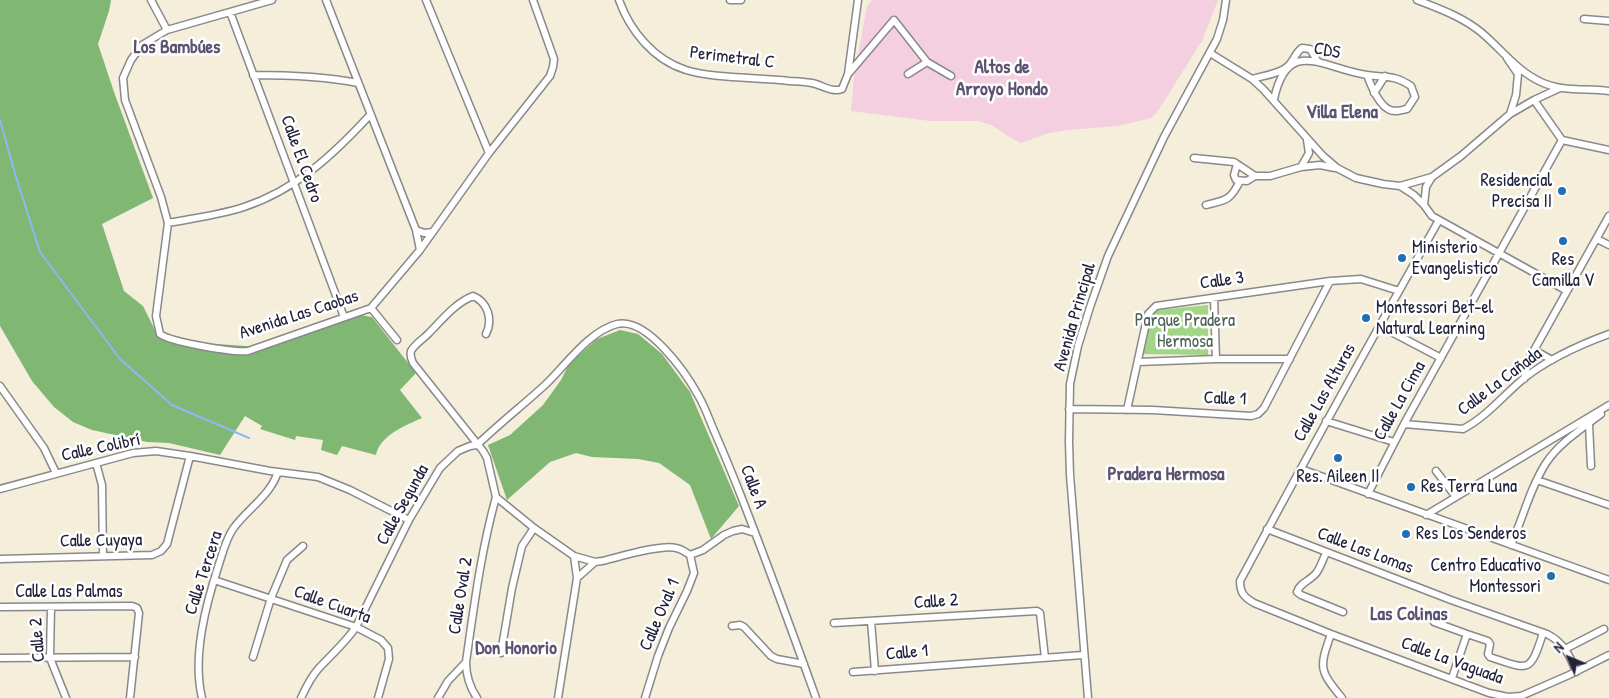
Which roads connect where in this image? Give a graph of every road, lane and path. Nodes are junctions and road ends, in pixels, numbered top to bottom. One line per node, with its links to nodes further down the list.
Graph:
1 (152, 0): 15 (street)
2 (272, 0): 12 (street, Avenida Las Caobas)
3 (326, 0): 28 (street)
4 (426, 0): 39 (street)
5 (533, 0): 39 (street, Avenida Las Caobas)
6 (619, 0): 21 (street, Perimetral C)
7 (730, 0): 8 (street)
8 (741, 0)
9 (858, 0): 21 (street)
10 (1226, 0): 16 (street, Avenida Principal)
11 (1417, 0): 17 (street)
12 (230, 12): 15 (street, Avenida Las Caobas); 23 (street, Calle El Cedro)
13 (1584, 19): 14 (street)
14 (1609, 21)
15 (167, 30): 53 (street, Avenida Las Caobas)
16 (1210, 53): 27 (street); 80 (street, Avenida Principal)
17 (1507, 58): 29 (street); 34 (street)
18 (927, 62): 21 (street); 22 (street); 24 (street)
19 (1318, 62): 20 (street, CDS); 20 (street); 25 (street, CDS)
20 (1286, 68): 27 (street, CDS); 32 (street)
21 (848, 74)
22 (908, 74)
23 (253, 75): 28 (street); 47 (street, Calle El Cedro)
24 (951, 76)
25 (1367, 76): 26 (street, CDS); 31 (street, CDS)
26 (1385, 76): 31 (street); 31 (street, CDS)
27 (1252, 79): 32 (street)
28 (358, 83): 35 (street)
29 (1561, 88): 30 (street); 33 (street)
30 (1609, 91)
31 (1374, 93)
32 (1274, 99): 36 (street)
33 (1534, 100): 34 (street); 37 (street)
34 (1510, 114): 45 (street)
35 (370, 115): 47 (street); 54 (street)
36 (1307, 138): 42 (street); 43 (street)
37 (1562, 140): 38 (street); 59 (street, Calle La Cima)
38 (1609, 150)
39 (489, 154): 55 (street, Avenida Las Caobas)
40 (1194, 158): 41 (street)
41 (1237, 164): 44 (street); 46 (street)
42 (1301, 167): 43 (street); 44 (street)
43 (1336, 168): 48 (street)
44 (1254, 176): 46 (street)
45 (1432, 177): 48 (street); 50 (street)
46 (1240, 181): 49 (street)
47 (294, 184): 53 (street); 65 (street, Calle El Cedro)
48 (1400, 186): 50 (street)
49 (1206, 205)
50 (1424, 205): 52 (street)
51 (1609, 216): 56 (street)
52 (1439, 220): 59 (street); 61 (street, Calle Las Alturas)
53 (168, 223): 65 (street, Avenida Las Caobas)
54 (416, 230): 55 (street); 58 (street)
55 (433, 232): 58 (street, Avenida Las Caobas)
56 (1597, 238): 57 (street); 62 (street)
57 (1609, 246)
58 (420, 250): 64 (street, Avenida Las Caobas)
59 (1500, 253): 62 (street); 72 (street, Calle La Cima)
60 (1330, 281): 61 (street, Calle 3); 63 (street, Calle 3); 74 (street, Calle 1)
61 (1399, 291): 67 (street, Calle Las Alturas)
62 (1566, 291): 71 (street)
63 (1214, 298): 73 (street); 76 (street, Calle 3)
64 (371, 308): 65 (street, Avenida Las Caobas); 70 (street)
65 (344, 317)
66 (616, 324): 86 (street, Calle Segunda); 104 (street, Calle A)
67 (1380, 326): 72 (street); 82 (street, Calle Las Alturas)
68 (486, 334): 86 (street)
69 (1609, 334): 75 (street, Calle La Cañada)
70 (397, 340)
71 (1534, 350): 75 (street); 77 (street)
72 (1442, 358): 83 (street, Calle La Cima)
73 (1216, 359): 74 (street); 76 (street)
74 (1290, 359): 81 (street, Calle 1)
75 (1552, 360): 77 (street, Calle La Cañada)
76 (1138, 362): 81 (street, Calle 3)
77 (1524, 379): 83 (street, Calle La Cañada)
78 (0, 386): 93 (street)
79 (1609, 406): 84 (street); 98 (street)
80 (1069, 409): 81 (street, Calle 1); 132 (street, Avenida Principal)
81 (1127, 410)
82 (1326, 421): 85 (street); 90 (street, Calle Las Alturas)
83 (1404, 424): 85 (street, Calle La Cima)
84 (1588, 424): 89 (street); 94 (street)
85 (1394, 442): 96 (street, Calle La Cima)
86 (477, 445): 97 (street); 101 (street, Calle Segunda)
87 (190, 456): 88 (street, Calle Colibrí); 92 (street, Calle Colibrí); 108 (street, Calle Cuyaya)
88 (96, 463): 93 (street, Calle Colibrí); 108 (street)
89 (1591, 466)
90 (1301, 468): 96 (street); 103 (street, Calle Las Alturas)
91 (1436, 471): 98 (street)
92 (278, 472): 101 (street, Calle Colibrí); 114 (street, Calle Tercera)
93 (56, 473): 95 (street, Calle Colibrí)
94 (1537, 480): 99 (street); 105 (street)
95 (0, 488)
96 (1368, 494): 100 (street)
97 (496, 497): 102 (street); 139 (street, Calle Oval 2)
98 (1456, 497): 100 (street)
99 (1609, 505)
100 (1426, 515): 105 (street)
101 (409, 520): 125 (street, Calle Segunda)
102 (534, 528): 109 (street); 131 (street)
103 (1268, 529): 107 (street, Calle Las Lomas); 116 (street, Calle Las Alturas)
104 (755, 533): 110 (street); 140 (street, Calle A)
105 (1511, 545): 115 (street)
106 (303, 546): 117 (street)
107 (1326, 552): 120 (street); 127 (street, Calle Las Lomas)
108 (103, 556): 111 (street, Calle Cuyaya)
109 (574, 556): 112 (street); 113 (street)
110 (690, 556): 112 (street); 154 (street, Calle Oval 1)
111 (0, 559)
112 (595, 562): 113 (street)
113 (577, 578): 153 (street)
114 (214, 580): 117 (street, Calle Cuarta); 148 (street, Calle Tercera)
115 (1609, 580)
116 (1240, 581): 128 (street, Calle La Vaguada)
117 (271, 598): 125 (street, Calle Cuarta); 135 (street)
118 (0, 607): 119 (street, Calle Las Palmas)
119 (51, 607): 134 (street, Calle Las Palmas); 137 (street, Calle 2)
120 (1343, 612)
121 (872, 621): 123 (street, Calle 2); 138 (street, Calle 2); 141 (street)
122 (1434, 622): 129 (street)
123 (834, 623)
124 (732, 626): 140 (street)
125 (356, 627): 149 (street, Calle Segunda); 150 (street, Calle Cuarta)
126 (1604, 628): 130 (street)
127 (1542, 633): 129 (street); 130 (street, Calle Las Lomas)
128 (1332, 634): 144 (street, Calle La Vaguada); 157 (street)
129 (1467, 634): 144 (street)
130 (1565, 649): 143 (street, Calle Las Lomas)
131 (501, 653)
132 (1083, 655): 138 (street, Calle 1); 156 (street, Avenida Principal)
133 (1609, 655): 143 (street, Calle La Vaguada)
134 (135, 657): 137 (street); 147 (street)
135 (254, 657)
136 (0, 658): 137 (street)
137 (50, 658): 146 (street, Calle 2)
138 (1045, 658): 141 (street, Calle 1)
139 (466, 662): 151 (street); 152 (street, Calle Oval 2)
140 (804, 664): 155 (street, Calle A)
141 (875, 671): 142 (street, Calle 1)
142 (853, 672)
143 (1576, 672): 145 (street, Calle La Vaguada)
144 (1452, 678): 145 (street, Calle La Vaguada)
145 (1488, 695)
146 (66, 698)
147 (130, 698)
148 (202, 698)
149 (301, 698)
150 (378, 698)
151 (438, 698)
152 (477, 698)
153 (558, 698)
154 (645, 698)
155 (816, 698)
156 (1088, 698)
157 (1342, 698)

